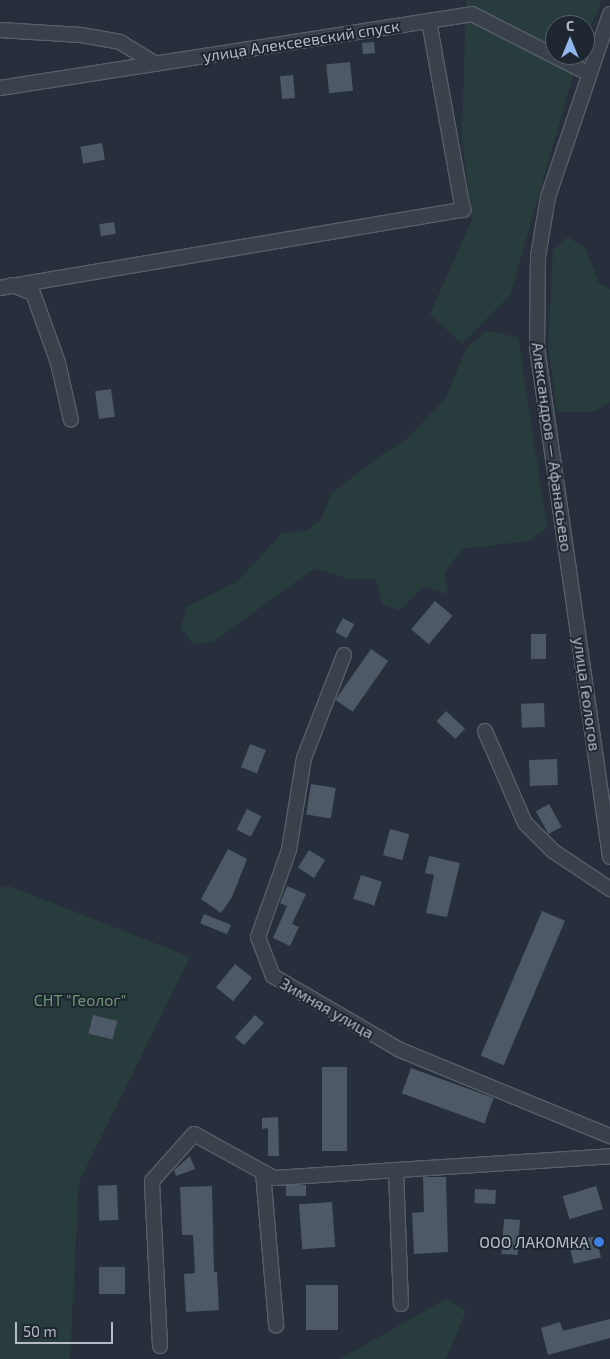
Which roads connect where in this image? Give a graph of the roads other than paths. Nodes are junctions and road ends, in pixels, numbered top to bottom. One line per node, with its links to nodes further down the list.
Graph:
1 (610, 14): 5 (street, Александров — Афанасьево)
2 (429, 21): 4 (street, улица Алексеевский спуск); 5 (street, улица Алексеевский спуск); 7 (street)
3 (0, 30): 4 (street)
4 (156, 64): 6 (street, улица Алексеевский спуск)
5 (590, 74): 9 (street, Александров — Афанасьево)
6 (0, 88)
7 (4, 285): 8 (street)
8 (71, 420)
9 (572, 591): 12 (street, улица Геологов)
10 (344, 655): 14 (street, Зимняя улица)
11 (485, 731): 13 (street)
12 (610, 851)
13 (610, 889)
14 (610, 1136)
15 (610, 1156): 16 (street)
16 (396, 1170): 17 (street); 18 (street)
17 (263, 1172): 19 (street); 20 (street)
18 (401, 1304)
19 (276, 1325)
20 (160, 1346)

